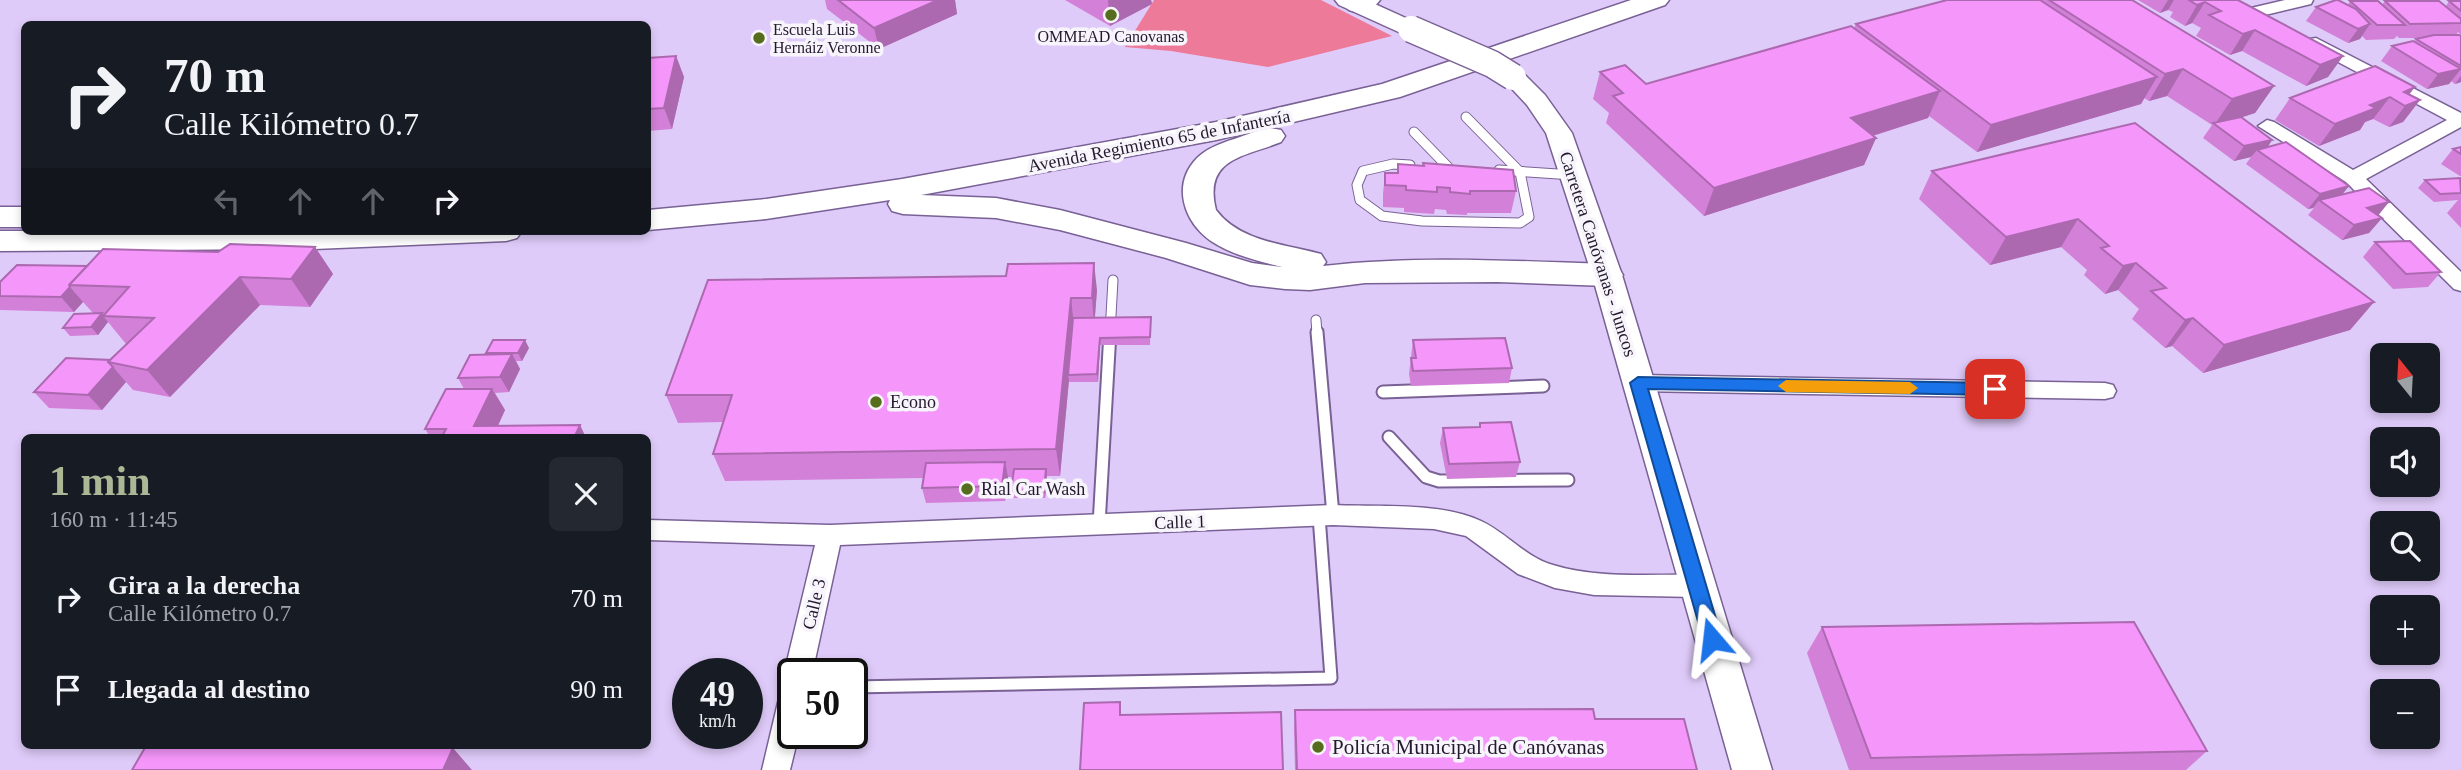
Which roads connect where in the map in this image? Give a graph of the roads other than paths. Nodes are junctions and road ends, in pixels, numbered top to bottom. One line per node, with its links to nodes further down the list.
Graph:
1 (1603, 0): 20 (main road, Avenida Regimiento 65 de Infantería)
2 (1656, 0): 7 (main road, Avenida Regimiento 65 de Infantería)
3 (2305, 0): 5 (street)
4 (1357, 2): 18 (main road, Carretera Canóvanas - Juncos, bridge)
5 (2281, 24)
6 (2305, 37): 9 (street)
7 (1348, 102): 21 (main road, Avenida Regimiento 65 de Infantería); 27 (main road)
8 (1466, 117): 17 (lane)
9 (2461, 120): 19 (street)
10 (2267, 126): 19 (street)
11 (1414, 132): 14 (lane)
12 (1421, 166): 17 (lane)
13 (1434, 166): 14 (lane)
14 (1448, 167): 15 (lane)
15 (1460, 168)
16 (1484, 169): 17 (lane)
17 (1520, 172): 18 (lane)
18 (1573, 175): 28 (main road, Carretera Canóvanas - Juncos)
19 (2353, 178): 30 (street)
20 (651, 198)
21 (766, 209): 24 (main road, Avenida Regimiento 65 de Infantería); 27 (main road)
22 (0, 217): 23 (main road)
23 (21, 217)
24 (651, 220)
25 (410, 235): 26 (main road)
26 (0, 242)
27 (1365, 272): 28 (main road)
28 (1607, 275): 32 (main road, Carretera Canóvanas - Juncos)
29 (1113, 280): 39 (lane)
30 (2461, 284)
31 (1316, 320): 38 (lane)
32 (1638, 383): 34 (street); 42 (main road, Carretera Canóvanas - Juncos)
33 (1543, 386): 35 (lane)
34 (2105, 391)
35 (1383, 392)
36 (1389, 437): 37 (lane)
37 (1568, 480)
38 (1326, 516): 39 (street, Calle 1); 42 (street, Calle 1); 44 (lane)
39 (1099, 525): 41 (street, Calle 1)
40 (651, 530): 41 (street, Calle 1)
41 (830, 535): 43 (street, Calle 3)
42 (1696, 586): 47 (main road, Carretera Canóvanas - Juncos)
43 (802, 658)
44 (868, 687)
45 (781, 749): 46 (street)
46 (776, 770)
47 (1752, 770)

